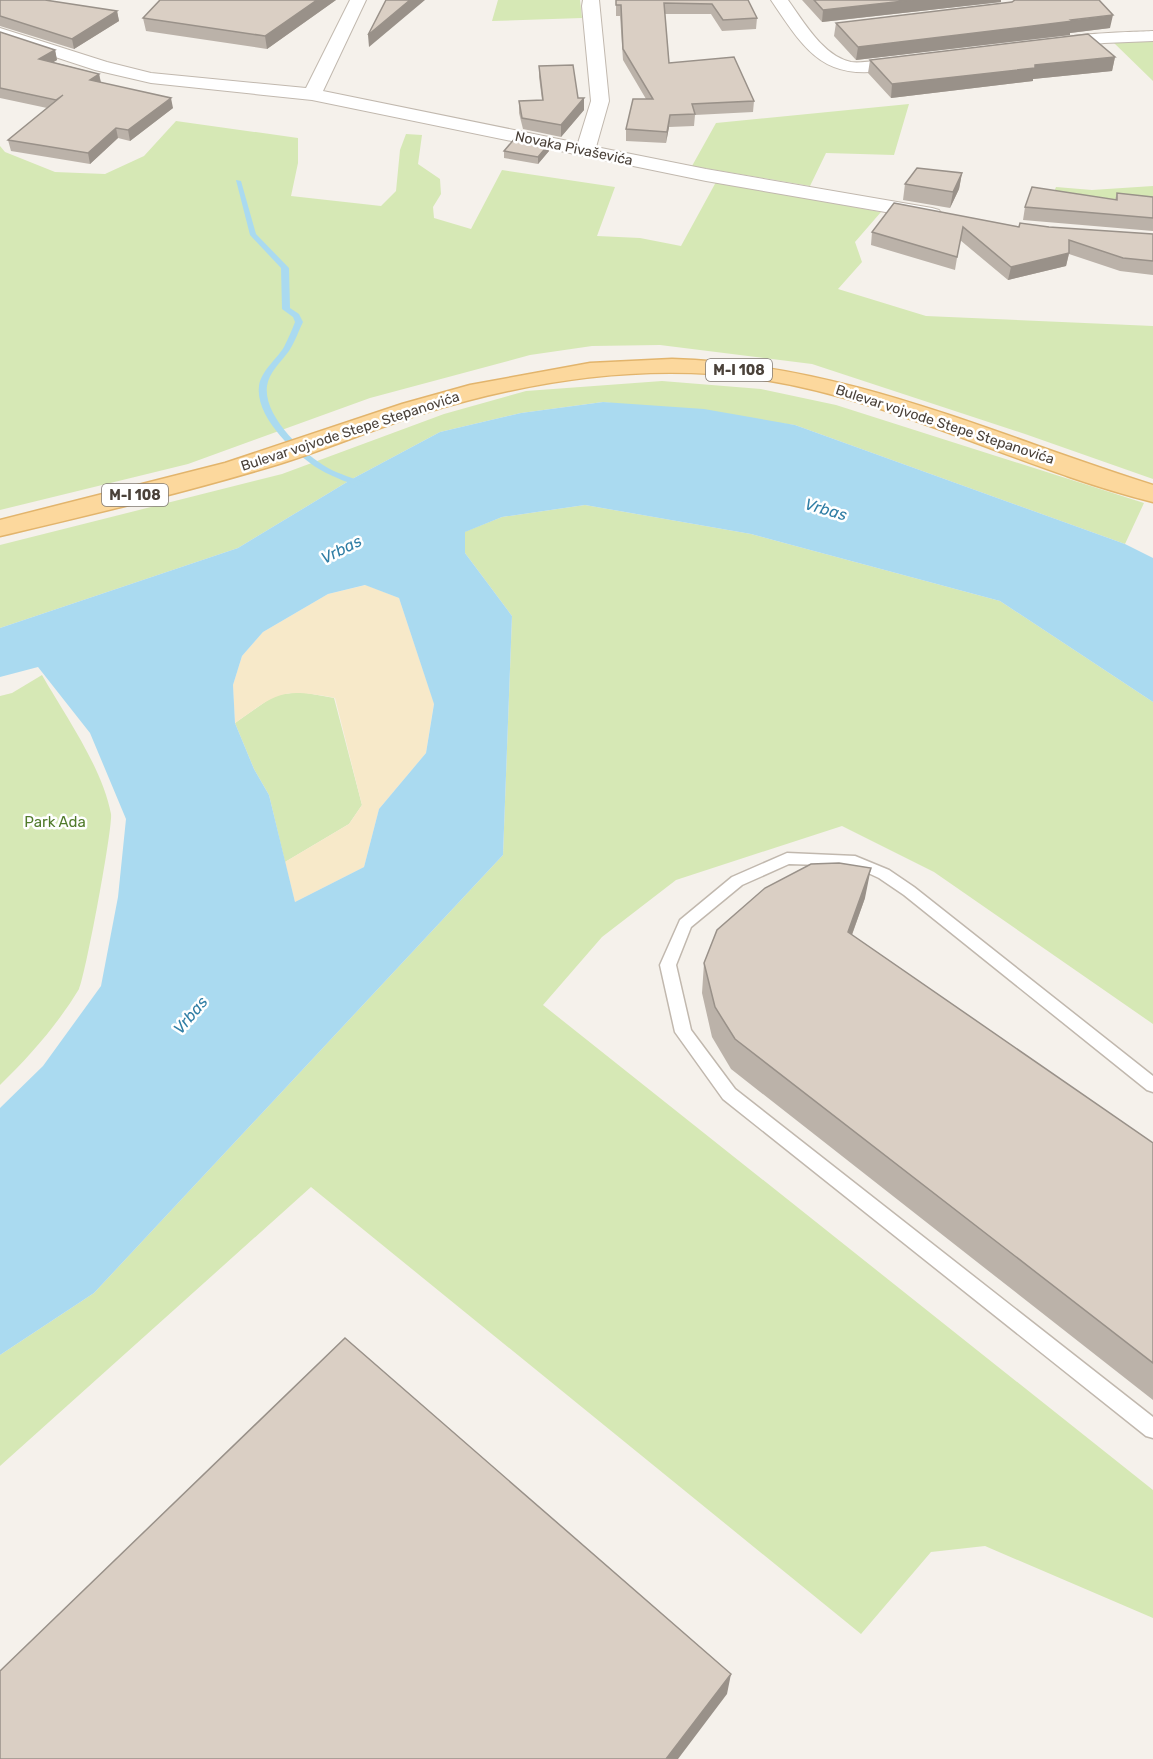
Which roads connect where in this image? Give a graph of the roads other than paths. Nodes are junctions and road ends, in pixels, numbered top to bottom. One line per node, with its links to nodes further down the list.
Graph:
1 (358, 0): 10 (street)
2 (591, 0): 11 (street)
3 (779, 0): 5 (street)
4 (827, 29): 5 (street)
5 (804, 32): 9 (street)
6 (0, 33): 10 (street, Novaka Pivaševića)
7 (1153, 36): 8 (street)
8 (1031, 47)
9 (928, 60)
10 (312, 94): 11 (street, Novaka Pivaševića)
11 (585, 151): 12 (street, Novaka Pivaševića)
12 (948, 216)
13 (1153, 494): 14 (main road, Bulevar vojvode Stepe Stepanovića / M-I 108)
14 (0, 528)
15 (1153, 1085): 16 (lane)
16 (1153, 1429)

